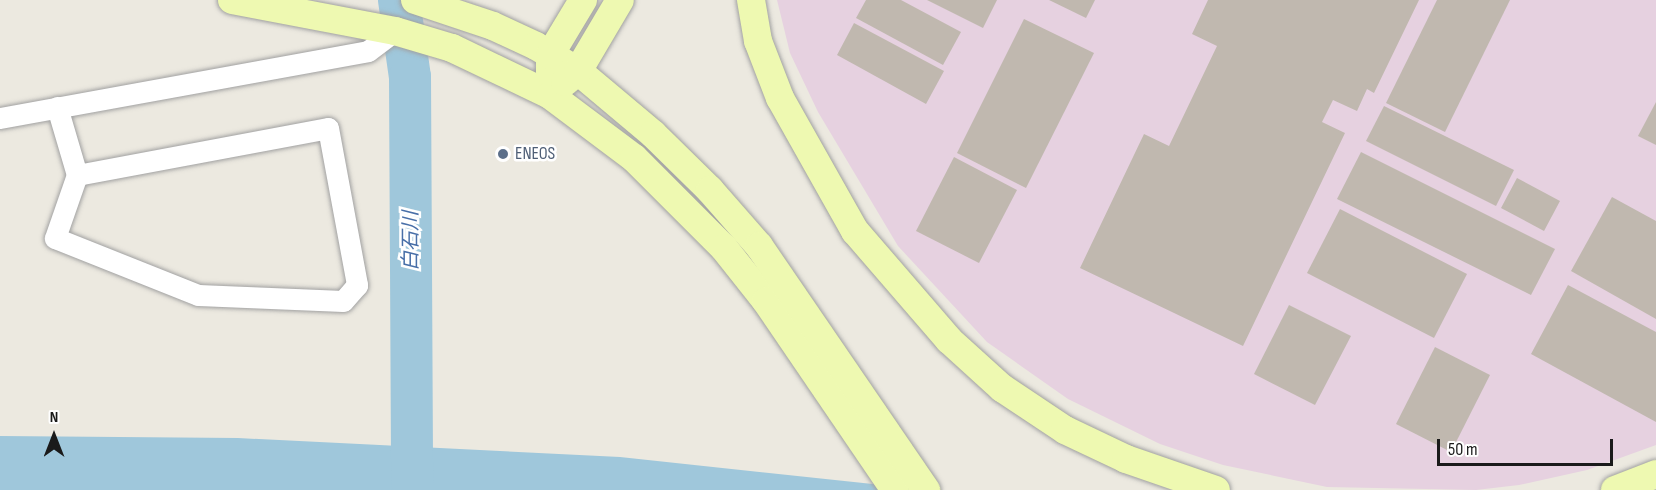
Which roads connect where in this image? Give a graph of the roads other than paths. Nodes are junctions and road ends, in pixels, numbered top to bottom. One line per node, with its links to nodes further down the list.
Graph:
1 (232, 0): 6 (street)
2 (415, 0): 7 (street)
3 (583, 0): 7 (street)
4 (620, 0): 8 (street)
5 (752, 0): 15 (street)
6 (395, 31): 9 (street); 10 (street)
7 (550, 55): 8 (street); 9 (street)
8 (578, 71): 9 (street); 14 (street)
9 (550, 95): 14 (street)
10 (57, 107): 11 (street); 12 (street)
11 (0, 118)
12 (77, 176): 12 (street)
13 (1656, 474): 16 (street)
14 (910, 483)
15 (1216, 490)
16 (1615, 490)

